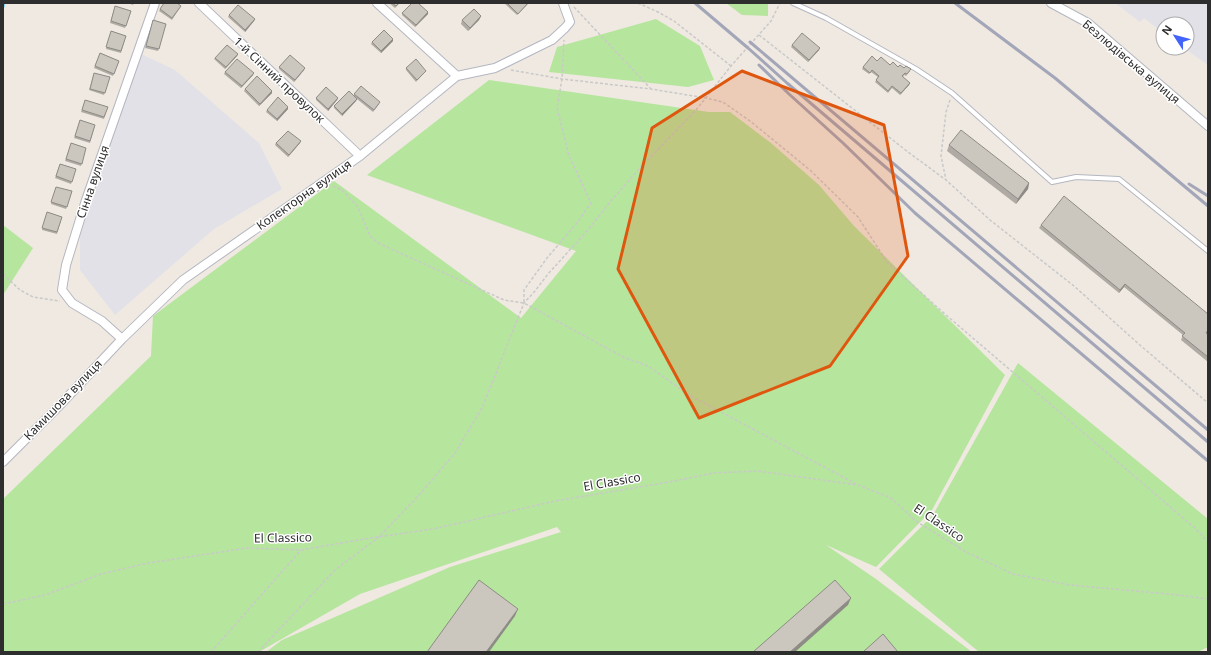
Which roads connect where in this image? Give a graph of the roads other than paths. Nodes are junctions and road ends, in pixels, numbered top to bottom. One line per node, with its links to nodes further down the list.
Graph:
1 (155, 3): 11 (street, Сінна вулиця)
2 (198, 3): 9 (street, 1-й Сінний провулок)
3 (377, 3): 7 (street)
4 (563, 3): 7 (street, Колекторна вулиця)
5 (793, 3): 10 (lane)
6 (1051, 3): 8 (street, Безлюдівська вулиця)
7 (457, 76): 9 (street, Колекторна вулиця)
8 (1208, 126)
9 (360, 156): 11 (street, Колекторна вулиця)
10 (1208, 251)
11 (122, 338): 12 (street, Камишова вулиця)
12 (3, 462)

